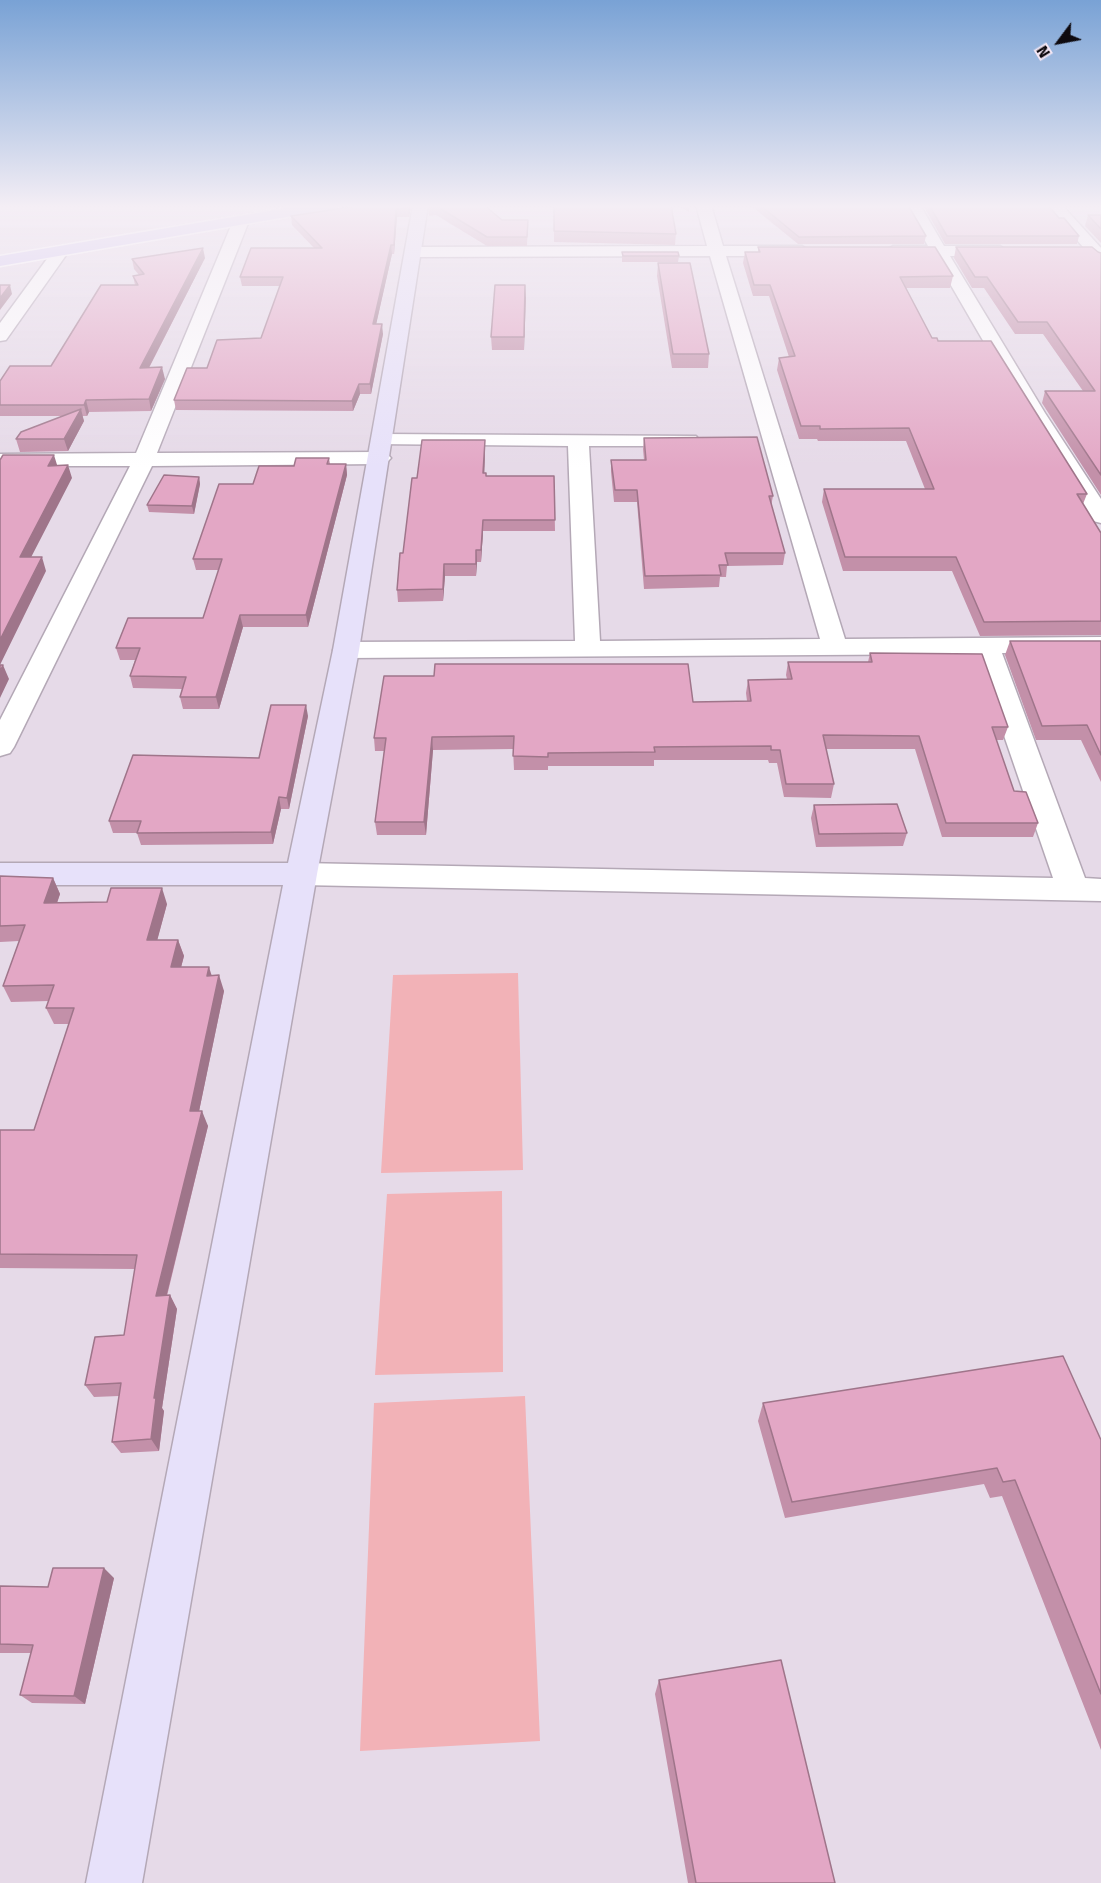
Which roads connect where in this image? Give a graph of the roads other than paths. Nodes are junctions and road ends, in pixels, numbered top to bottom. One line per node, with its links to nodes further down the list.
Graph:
1 (31, 293): 6 (street)
2 (211, 293): 13 (street)
3 (407, 293): 11 (street)
4 (730, 293): 10 (street)
5 (964, 293): 14 (street)
6 (0, 336)
7 (579, 440): 8 (street); 11 (street); 18 (street)
8 (705, 440)
9 (751, 440): 10 (street)
10 (774, 440): 17 (street)
11 (382, 449): 13 (street); 19 (street)
12 (0, 460): 13 (street)
13 (144, 460): 20 (street)
14 (1101, 516)
15 (1101, 645): 16 (street)
16 (986, 646): 17 (street); 23 (street)
17 (835, 647): 18 (street)
18 (588, 648): 19 (street)
19 (346, 650): 22 (street)
20 (0, 747)
21 (0, 874): 22 (street)
22 (301, 874): 23 (street); 24 (street)
23 (1087, 890)
24 (114, 1883)

